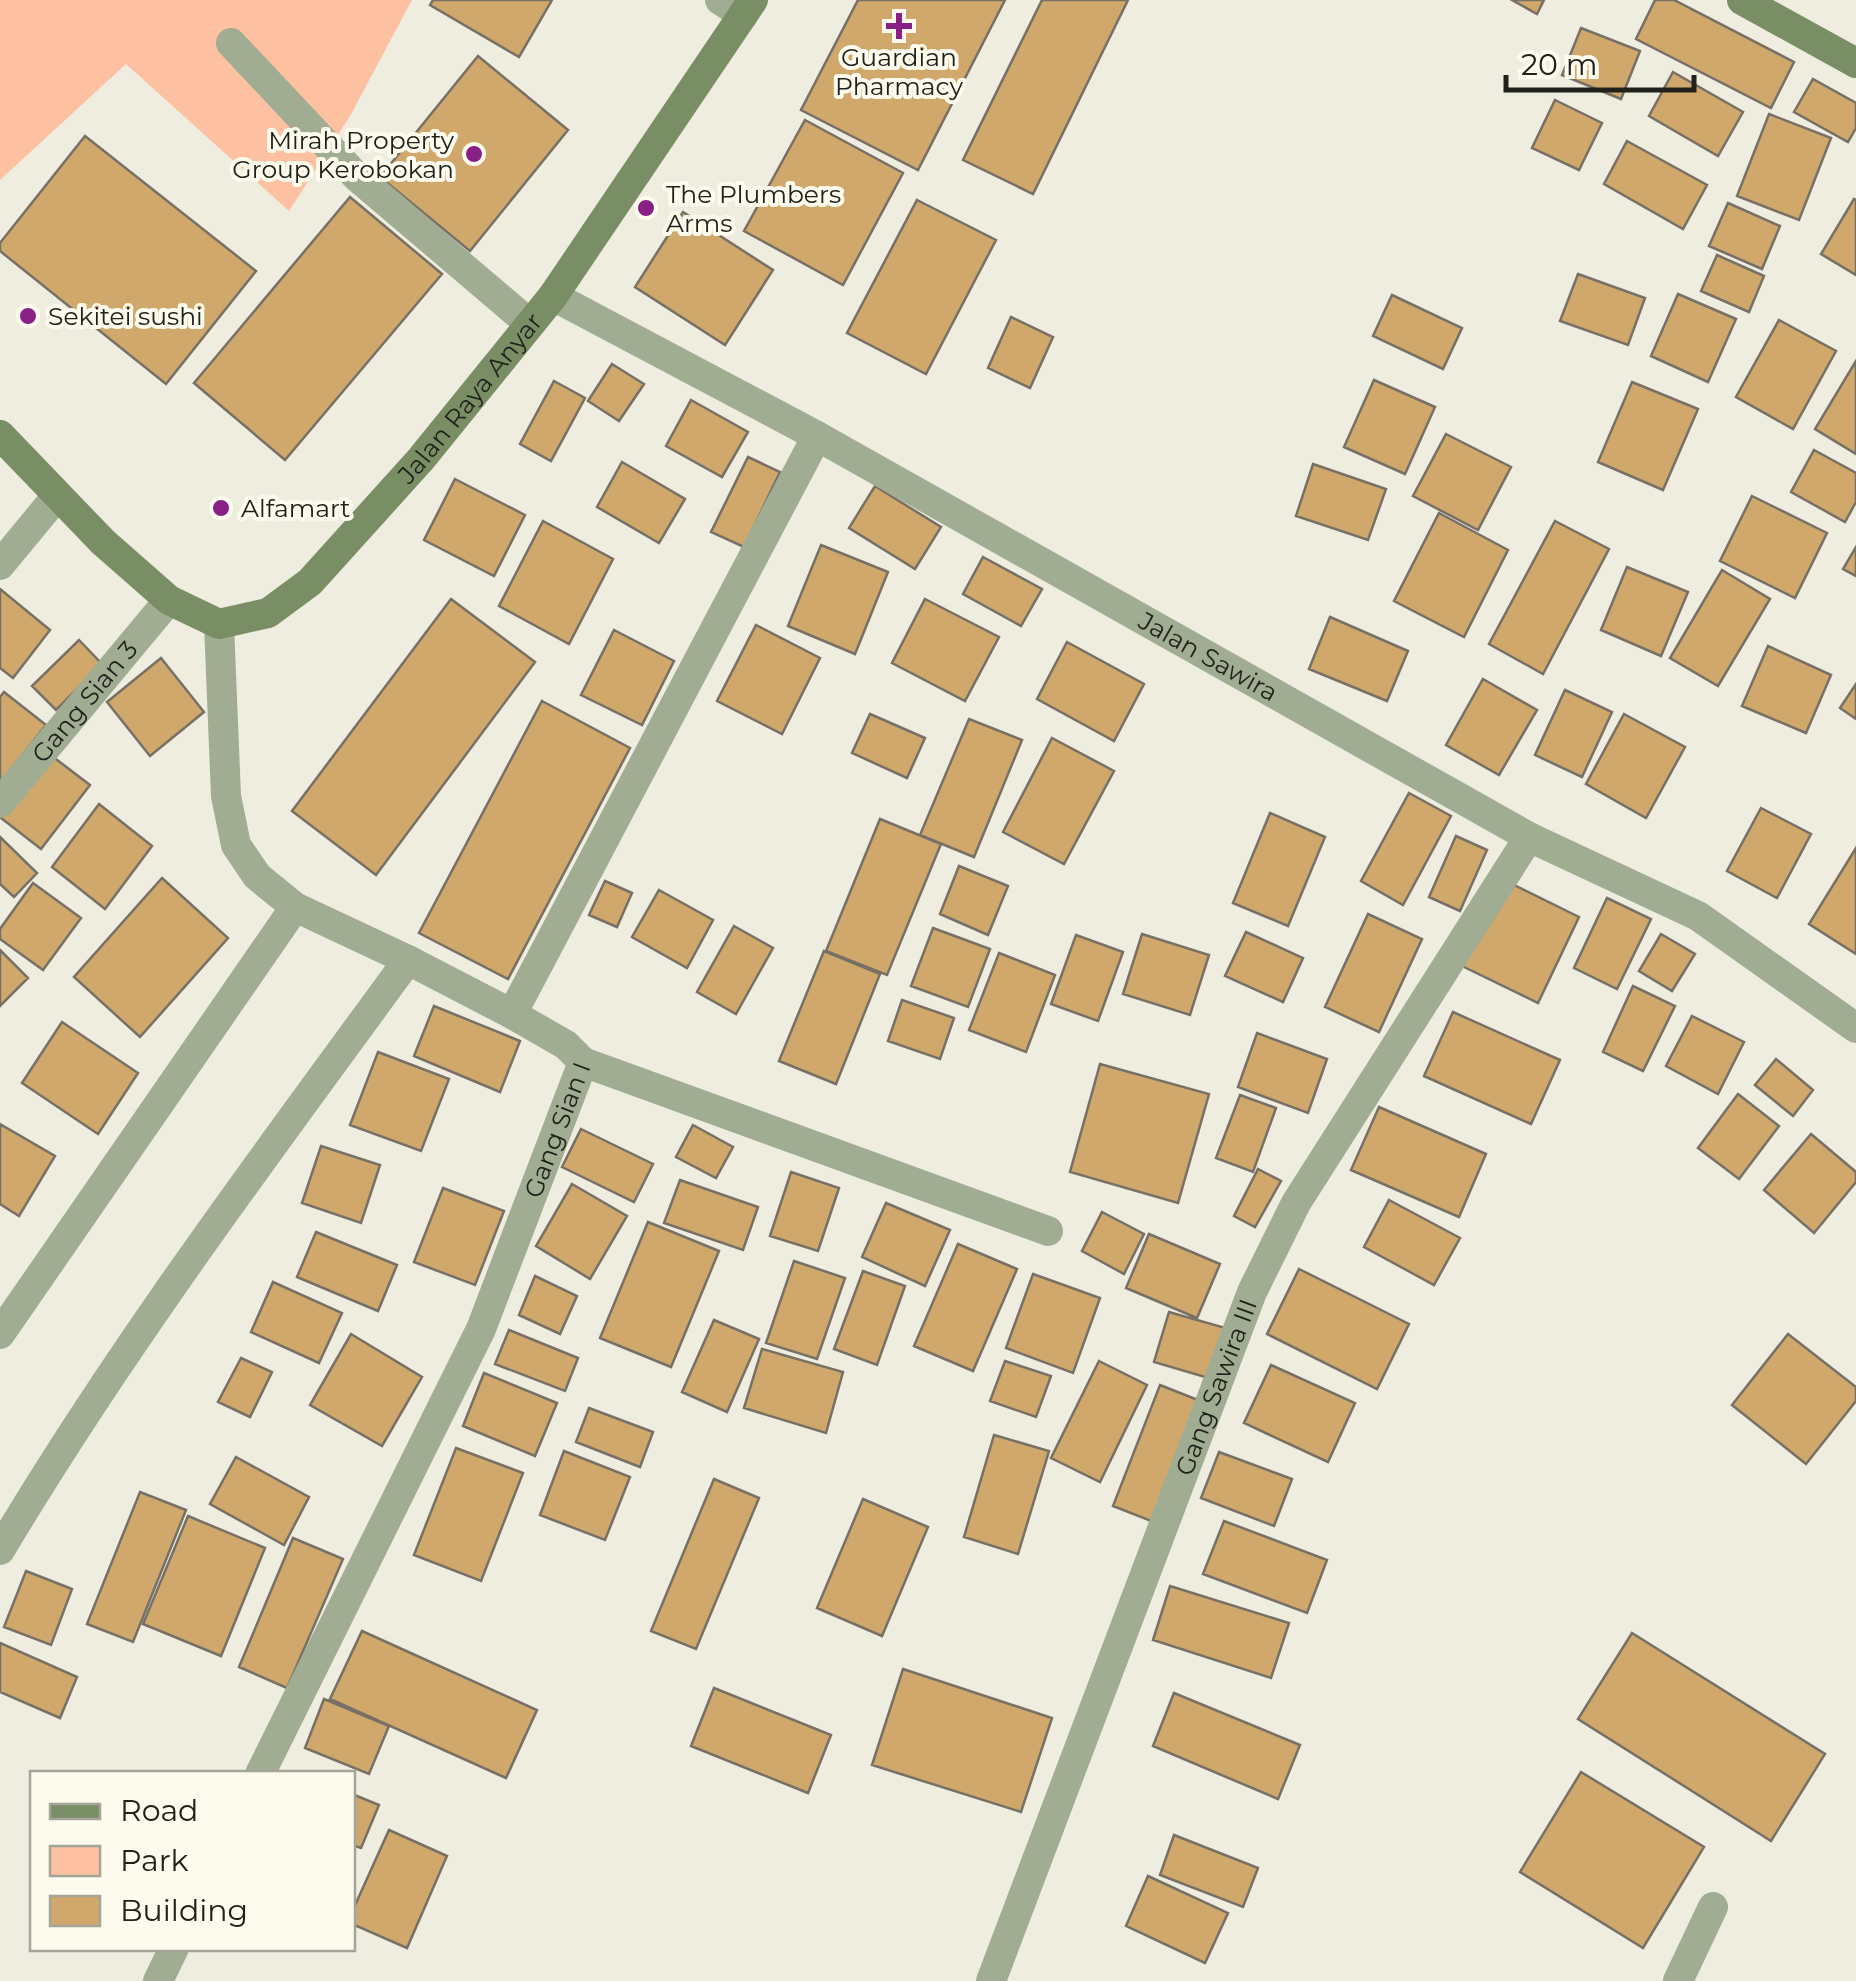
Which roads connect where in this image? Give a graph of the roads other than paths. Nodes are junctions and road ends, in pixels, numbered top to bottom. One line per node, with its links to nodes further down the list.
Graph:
1 (1742, 0): 4 (street)
2 (739, 5): 5 (street, Jalan Raya Anyar)
3 (231, 43): 6 (street)
4 (1856, 63)
5 (553, 296): 6 (street, Jalan Raya Anyar); 8 (street, Jalan Sawira)
6 (530, 324): 12 (street, Jalan Raya Anyar)
7 (0, 435): 9 (street)
8 (816, 436): 14 (street, Jalan Sawira); 17 (street)
9 (58, 496): 10 (street); 11 (street)
10 (0, 564)
11 (169, 600): 12 (street); 13 (street, Gang Sian 3)
12 (219, 624): 15 (street, Gang Sian I)
13 (0, 803)
14 (1529, 836): 18 (street, Jalan Sawira); 27 (street, Gang Sawira III)
15 (295, 906): 16 (street, Gang Sian I); 21 (street)
16 (408, 960): 17 (street, Gang Sian I); 22 (street)
17 (512, 1014): 19 (street, Gang Sian I)
18 (1856, 1028)
19 (583, 1062): 20 (street); 23 (street, Gang Sian I)
20 (1048, 1231)
21 (0, 1334)
22 (0, 1550)
23 (261, 1771)
24 (1713, 1906): 28 (street)
25 (173, 1951): 26 (street)
26 (158, 1981)
27 (990, 1981)
28 (1678, 1981)

